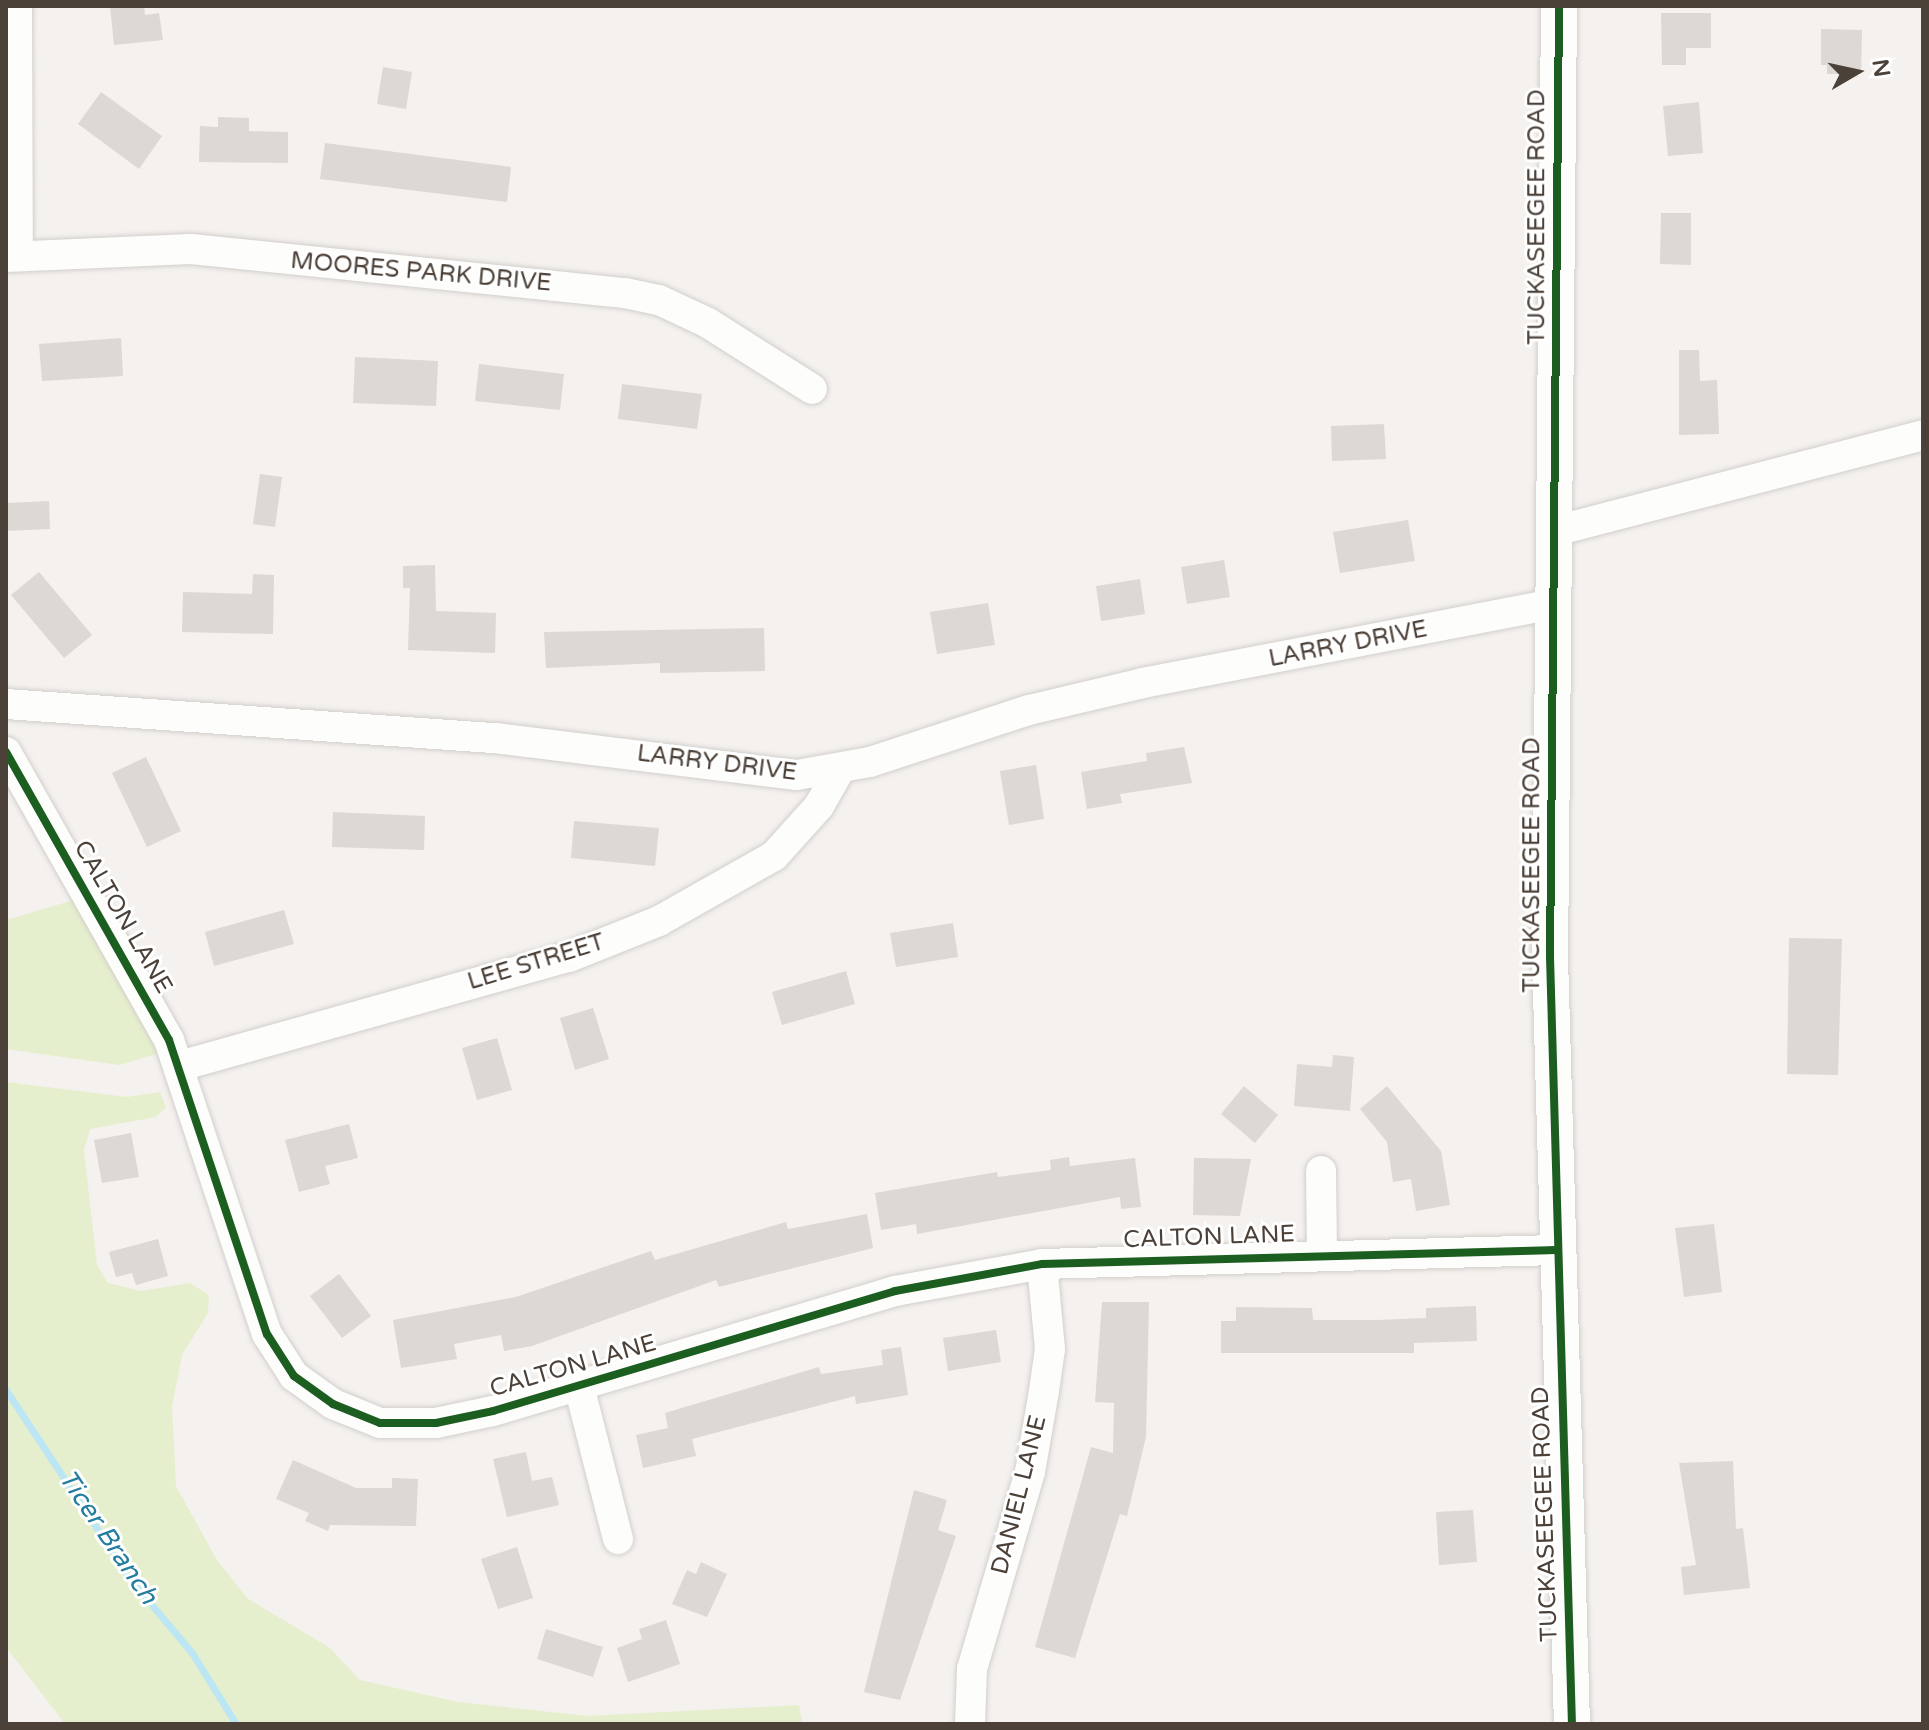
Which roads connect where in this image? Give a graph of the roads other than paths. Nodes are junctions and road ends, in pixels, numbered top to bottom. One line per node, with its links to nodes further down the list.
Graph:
1 (17, 6): 3 (street)
2 (1559, 6): 6 (street, TUCKASEEGEE ROAD)
3 (12, 256): 4 (street, MOORES PARK DRIVE)
4 (812, 389)
5 (1923, 435): 6 (street)
6 (1555, 531): 7 (street, TUCKASEEGEE ROAD)
7 (1554, 604): 10 (street, LARRY DRIVE); 13 (street, TUCKASEEGEE ROAD)
8 (6, 704): 10 (street, LARRY DRIVE)
9 (6, 752): 11 (street, CALTON LANE)
10 (840, 769): 11 (street, LEE STREET)
11 (180, 1066): 16 (street, CALTON LANE)
12 (1321, 1171): 14 (street)
13 (1556, 1250): 14 (street, CALTON LANE); 19 (street, TUCKASEEGEE ROAD)
14 (1322, 1254): 15 (street, CALTON LANE)
15 (1042, 1264): 16 (street, CALTON LANE); 18 (street, DANIEL LANE)
16 (579, 1386): 17 (street)
17 (618, 1539)
18 (970, 1724)
19 (1572, 1724)

